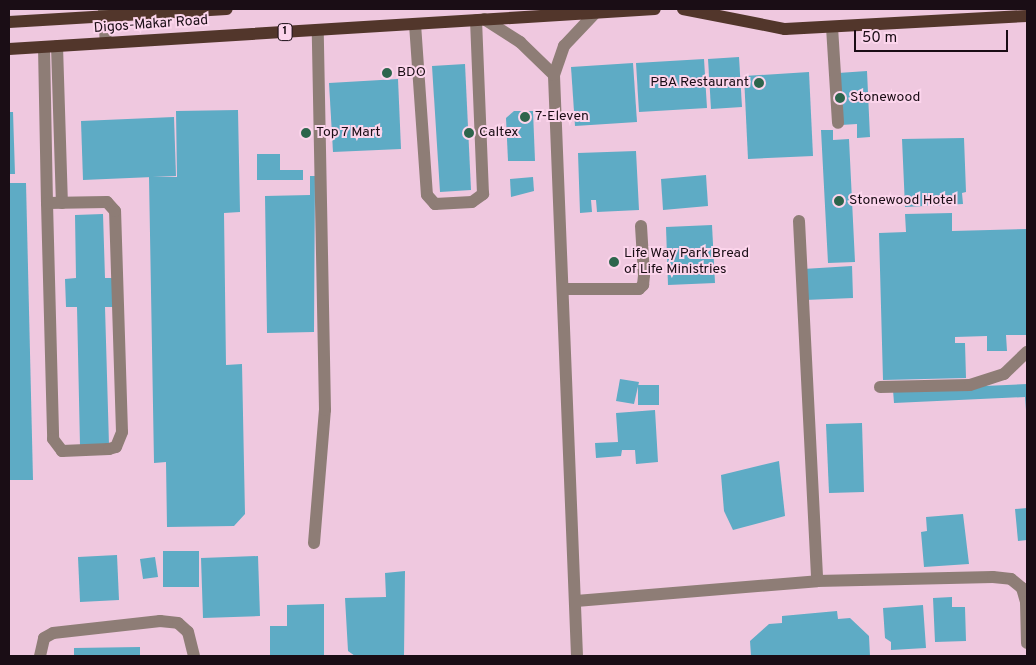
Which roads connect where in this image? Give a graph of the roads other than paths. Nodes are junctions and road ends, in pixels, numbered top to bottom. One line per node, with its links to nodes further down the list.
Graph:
1 (227, 9): 5 (main road, Digos-Makar Road)
2 (655, 9): 6 (main road, Digos-Makar Road / 1)
3 (684, 9): 11 (main road)
4 (561, 11): 6 (main road, Digos-Makar Road / 1); 8 (main road, Digos-Makar Road / 1)
5 (104, 12): 9 (main road, Digos-Makar Road); 13 (street)
6 (596, 12): 17 (street)
7 (1027, 16): 11 (main road)
8 (480, 19): 10 (main road, Digos-Makar Road / 1); 10 (street); 17 (street)
9 (9, 22)
10 (415, 24): 12 (main road, Digos-Makar Road / 1)
11 (832, 27): 18 (street)
12 (318, 30): 13 (main road, Digos-Makar Road / 1); 26 (street)
13 (106, 43): 14 (main road, Digos-Makar Road / 1)
14 (57, 46): 15 (main road, Digos-Makar Road / 1); 19 (street)
15 (44, 47): 16 (main road, Digos-Makar Road / 1); 20 (street)
16 (9, 49)
17 (554, 75): 23 (street)
18 (838, 123)
19 (62, 203): 20 (street); 20 (street)
20 (47, 204)
21 (799, 221): 29 (street)
22 (641, 226): 23 (street)
23 (563, 290): 30 (street)
24 (1027, 352): 25 (street)
25 (880, 387)
26 (314, 543)
27 (1011, 579): 28 (street); 29 (street); 31 (street)
28 (1027, 579)
29 (817, 581): 30 (street)
30 (576, 601): 34 (street)
31 (1027, 643)
32 (40, 656): 33 (street)
33 (194, 656)
34 (577, 656)

